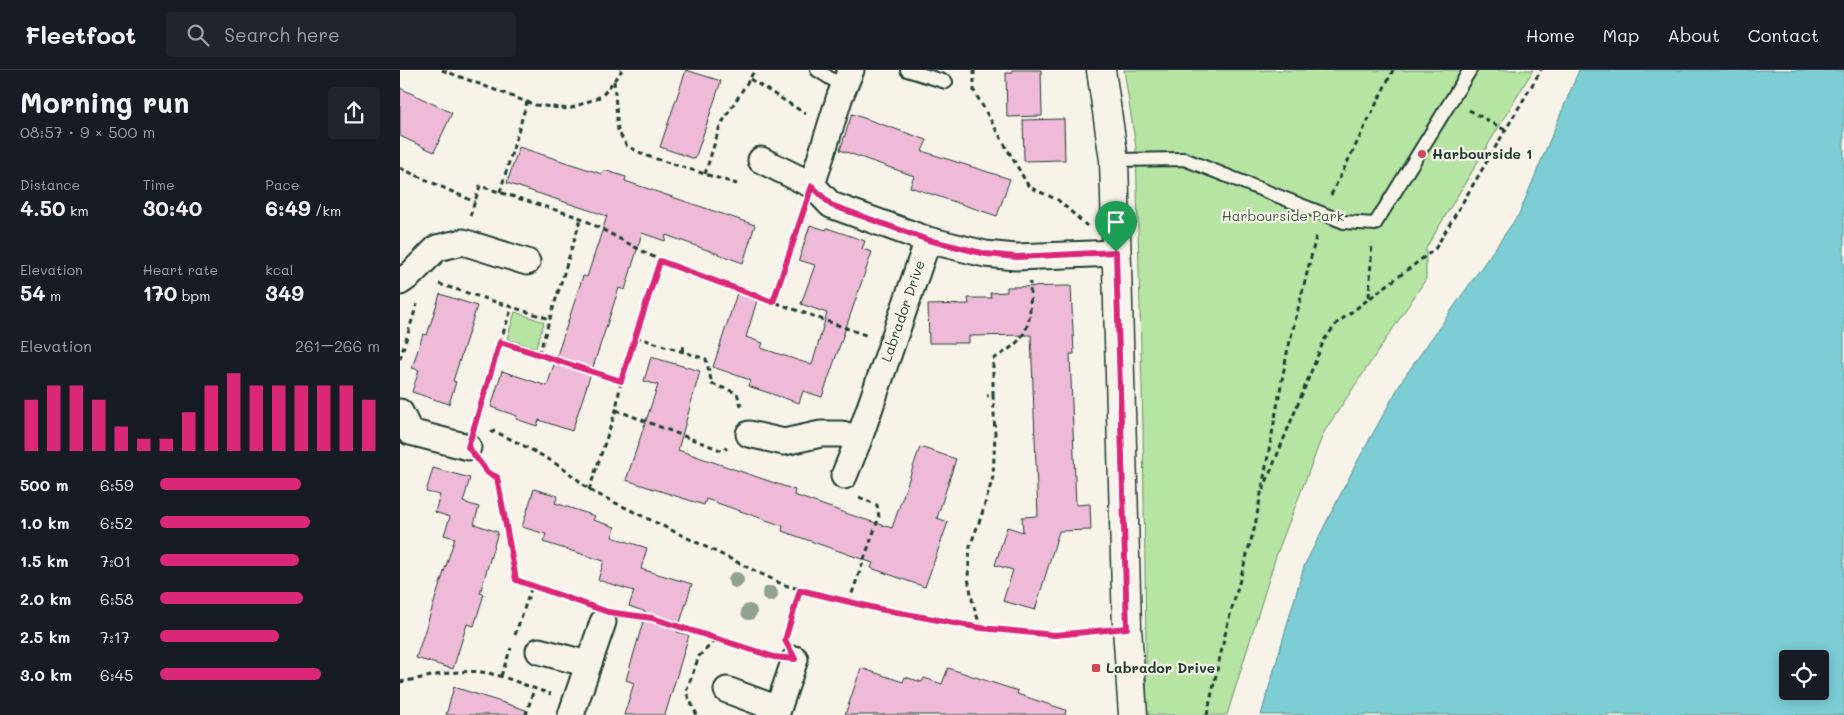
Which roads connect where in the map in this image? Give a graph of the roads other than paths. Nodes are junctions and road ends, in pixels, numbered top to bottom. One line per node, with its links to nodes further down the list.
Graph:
1 (817, 70): 5 (lane)
2 (907, 70): 6 (lane)
3 (1101, 70): 8 (street)
4 (1470, 70): 8 (lane)
5 (847, 79): 9 (street)
6 (946, 82)
7 (761, 160): 9 (street)
8 (1114, 160): 11 (street)
9 (812, 186): 10 (street)
10 (928, 240): 11 (street); 16 (street, Labrador Drive)
11 (1116, 252): 26 (street)
12 (527, 262): 13 (street)
13 (412, 279)
14 (403, 431): 17 (street)
15 (749, 434): 16 (street)
16 (859, 439): 18 (street, Labrador Drive)
17 (468, 447)
18 (849, 485)
19 (606, 617): 22 (street)
20 (540, 651): 22 (street)
21 (795, 659): 25 (street)
22 (588, 664): 24 (street)
23 (727, 690): 25 (street)
24 (573, 709)
25 (777, 712)
26 (1133, 715)

